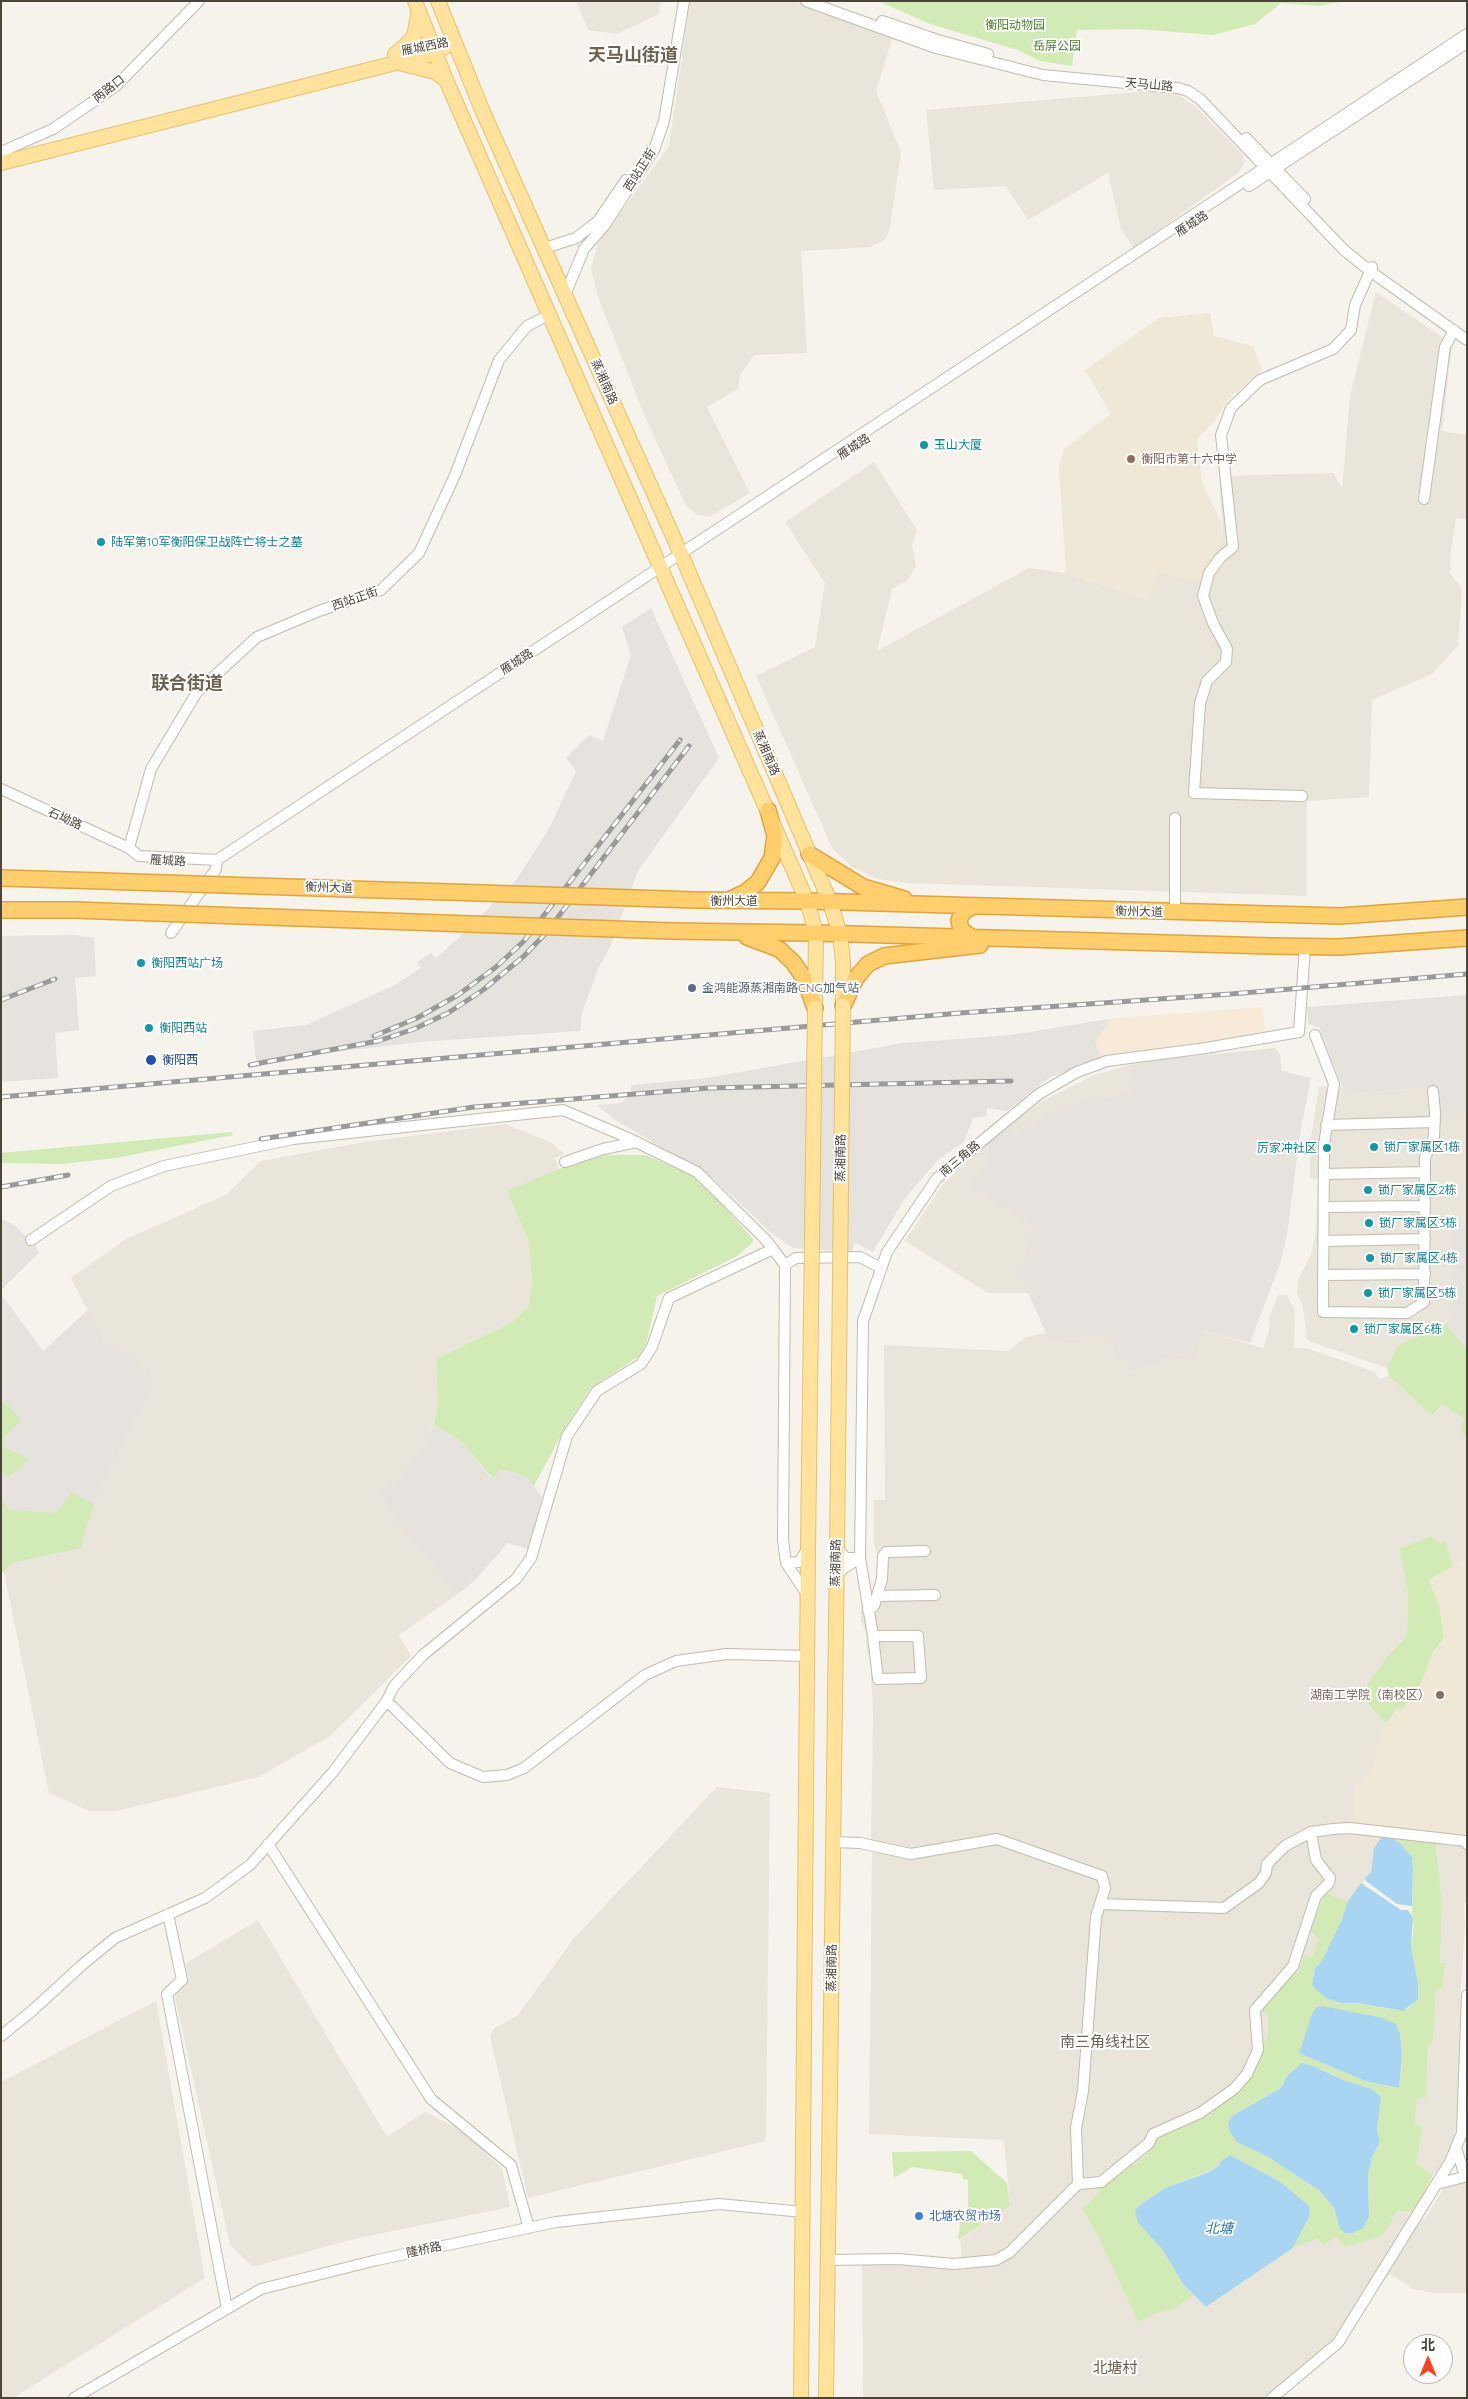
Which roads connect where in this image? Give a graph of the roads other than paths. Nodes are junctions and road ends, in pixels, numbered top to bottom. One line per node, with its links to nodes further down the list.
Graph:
1 (199, 1): 14 (street, 两路口)
2 (438, 1): 9 (main road, 蒸湘南路)
3 (679, 1): 17 (street, 西站正街)
4 (684, 1): 19 (street, 西站正街)
5 (806, 1): 16 (street, 天马山路)
6 (824, 1): 16 (street, 天马山路)
7 (417, 6): 11 (main road, 蒸湘南路); 12 (main road)
8 (1467, 34): 16 (street, 雁城路)
9 (454, 41): 11 (main road, 雁城西路); 17 (main road, 蒸湘南路)
10 (1467, 43): 16 (street, 雁城路)
11 (434, 48): 12 (main road, 雁城西路); 13 (main road, 蒸湘南路)
12 (395, 58): 13 (main road); 14 (main road, 雁城西路); 15 (main road, 雁城西路)
13 (446, 80): 20 (main road, 蒸湘南路)
14 (1, 154)
15 (1, 163)
16 (1270, 168): 18 (street, 天马山路); 25 (street, 雁城路)
17 (544, 248): 19 (main road, 蒸湘南路)
18 (1371, 269): 21 (street, 天马山路); 22 (street, 天马山路); 28 (street)
19 (564, 295): 25 (main road, 蒸湘南路)
20 (549, 315): 26 (main road, 蒸湘南路); 31 (street, 西站正街)
21 (1454, 330): 23 (street, 天马山路); 24 (street)
22 (1467, 333)
23 (1467, 340)
24 (1424, 499)
25 (682, 556): 26 (street, 雁城路); 32 (main road, 蒸湘南路)
26 (662, 569): 29 (main road, 蒸湘南路); 33 (street, 雁城路)
27 (1, 790): 31 (street, 石坳路)
28 (1302, 796)
29 (768, 810): 35 (highway); 36 (main road, 蒸湘南路)
30 (1175, 818): 42 (street)
31 (129, 848): 33 (street, 雁城路)
32 (809, 854): 37 (main road, 蒸湘南路); 38 (highway)
33 (217, 862): 44 (street)
34 (1, 878): 35 (highway, 衡州大道, bridge)
35 (727, 901): 36 (highway, 衡州大道)
36 (807, 901): 37 (highway, 衡州大道); 45 (main road, 蒸湘南路)
37 (830, 902): 38 (highway, 衡州大道); 46 (main road, 蒸湘南路)
38 (927, 905): 39 (highway, 衡州大道)
39 (972, 906): 42 (highway, 衡州大道); 48 (highway)
40 (1467, 907): 42 (highway, 衡州大道)
41 (1, 910): 43 (highway, bridge)
42 (1175, 913)
43 (729, 932): 45 (highway); 54 (highway)
44 (171, 933)
45 (816, 933): 46 (highway); 54 (main road, 蒸湘南路)
46 (840, 934): 47 (highway); 53 (main road, 蒸湘南路)
47 (869, 934): 48 (highway); 52 (highway)
48 (973, 938): 50 (highway)
49 (1467, 938): 51 (highway)
50 (1035, 939): 51 (highway); 52 (highway)
51 (1305, 946): 70 (street, 南三角路)
52 (905, 954): 53 (highway)
53 (843, 1006): 74 (main road, 蒸湘南路, bridge)
54 (816, 1008): 73 (main road, 蒸湘南路, bridge)
55 (1315, 1035): 58 (street)
56 (1433, 1091): 57 (street)
57 (1435, 1122): 58 (street); 61 (street)
58 (1326, 1125): 62 (street)
59 (638, 1142): 60 (street); 66 (street); 68 (street)
60 (565, 1162)
61 (1425, 1172): 62 (street); 63 (street)
62 (1324, 1174): 64 (street)
63 (1425, 1206): 64 (street); 65 (street)
64 (1324, 1208): 67 (street)
65 (1425, 1238): 67 (street); 71 (street)
66 (31, 1240)
67 (1324, 1241): 72 (street)
68 (773, 1249): 69 (street); 85 (street)
69 (785, 1265): 70 (street); 77 (street)
70 (881, 1268): 76 (street, 南三角路)
71 (1424, 1274): 72 (street); 72 (street)
72 (1323, 1275)
73 (808, 1548): 77 (street); 80 (main road, 蒸湘南路)
74 (837, 1548): 76 (street); 78 (main road, 蒸湘南路)
75 (925, 1551): 81 (street)
76 (860, 1558): 78 (street); 82 (street, 南三角路)
77 (786, 1563): 80 (street)
78 (836, 1576): 87 (main road, 蒸湘南路)
79 (935, 1595): 81 (street)
80 (808, 1596): 84 (main road, 蒸湘南路)
81 (877, 1596): 82 (street)
82 (868, 1610): 83 (street, 南三角路)
83 (873, 1636): 83 (street, 南三角路)
84 (807, 1656): 85 (street); 98 (main road, 蒸湘南路)
85 (386, 1702): 88 (street)
86 (1310, 1832): 89 (street); 90 (street); 96 (street)
87 (833, 1842): 90 (street); 100 (main road, 蒸湘南路)
88 (268, 1844): 91 (street); 99 (street)
89 (1467, 1844)
90 (1100, 1904): 96 (street)
91 (168, 1914): 93 (street); 101 (street)
92 (1467, 1995): 94 (street)
93 (1, 2036)
94 (1456, 2148): 95 (street); 97 (street)
95 (1466, 2176): 97 (street)
96 (1078, 2184): 100 (street)
97 (1437, 2184): 105 (street)
98 (803, 2212): 99 (street, 隆桥路); 103 (main road, 蒸湘南路)
99 (529, 2228): 101 (street, 隆桥路)
100 (828, 2260): 104 (main road, 蒸湘南路)
101 (227, 2309): 102 (street, 隆桥路)
102 (74, 2398)
103 (800, 2398)
104 (826, 2398)
105 (1272, 2398)

